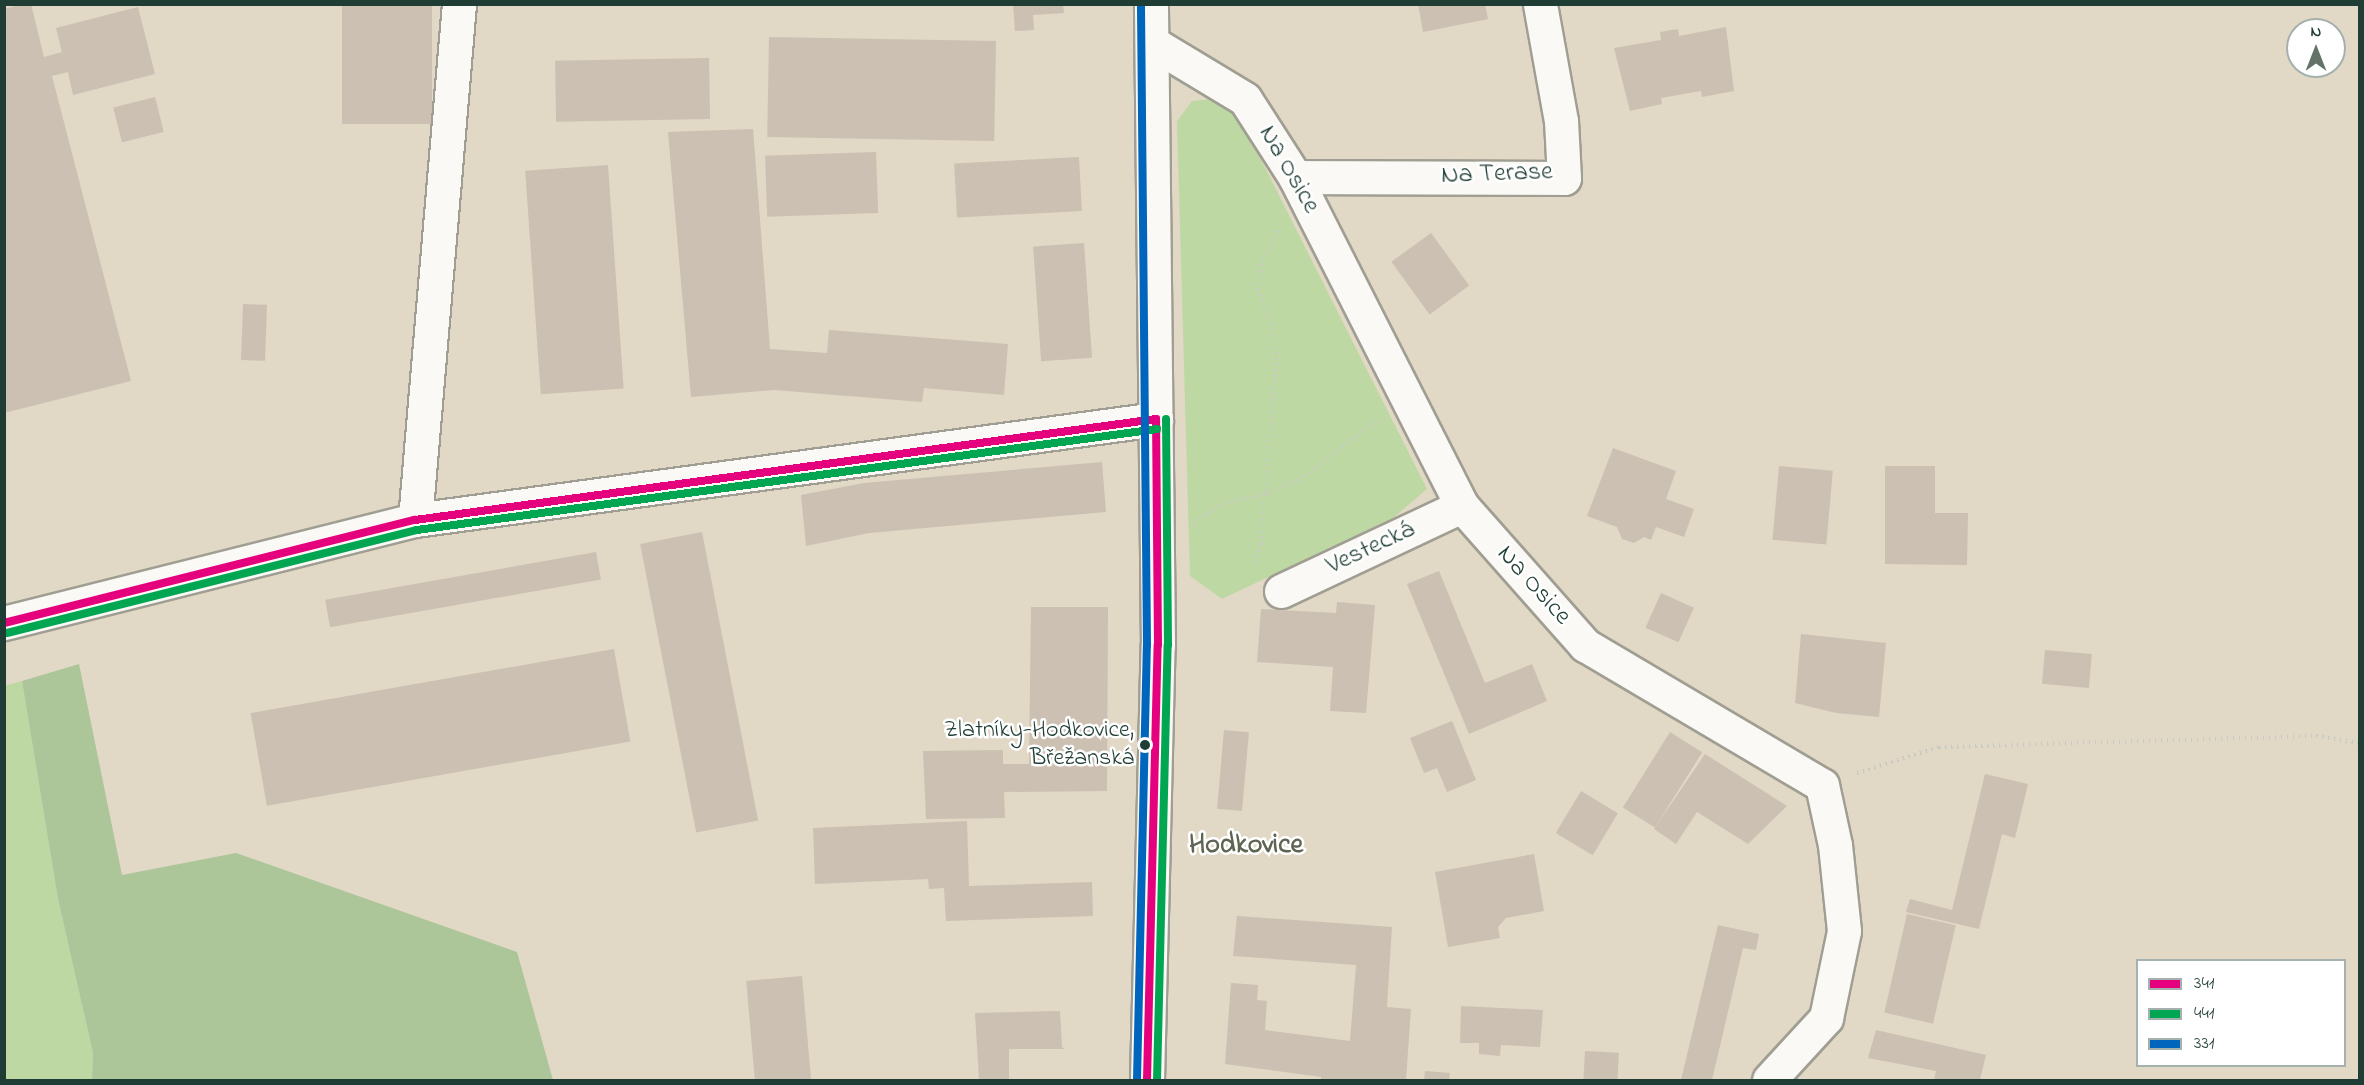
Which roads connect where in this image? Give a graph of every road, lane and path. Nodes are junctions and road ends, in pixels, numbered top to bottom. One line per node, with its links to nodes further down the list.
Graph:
1 (459, 4): 10 (street)
2 (1151, 4): 4 (street)
3 (1540, 4): 5 (street, Na Terase)
4 (1154, 44): 5 (street, Na Osice); 7 (street)
5 (1301, 189): 6 (street, Na Osice); 8 (path)
6 (1405, 395): 8 (path); 9 (street, Na Osice)
7 (1156, 419): 10 (street); 11 (street)
8 (1265, 494): 11 (path); 12 (path)
9 (1462, 506): 13 (street, Vestecká); 16 (street, Na Osice)
10 (415, 520): 14 (street)
11 (1158, 551): 17 (street)
12 (1249, 574)
13 (1281, 591)
14 (4, 623)
15 (2360, 743): 16 (path)
16 (1822, 785): 18 (street)
17 (1147, 1080)
18 (1769, 1080)

